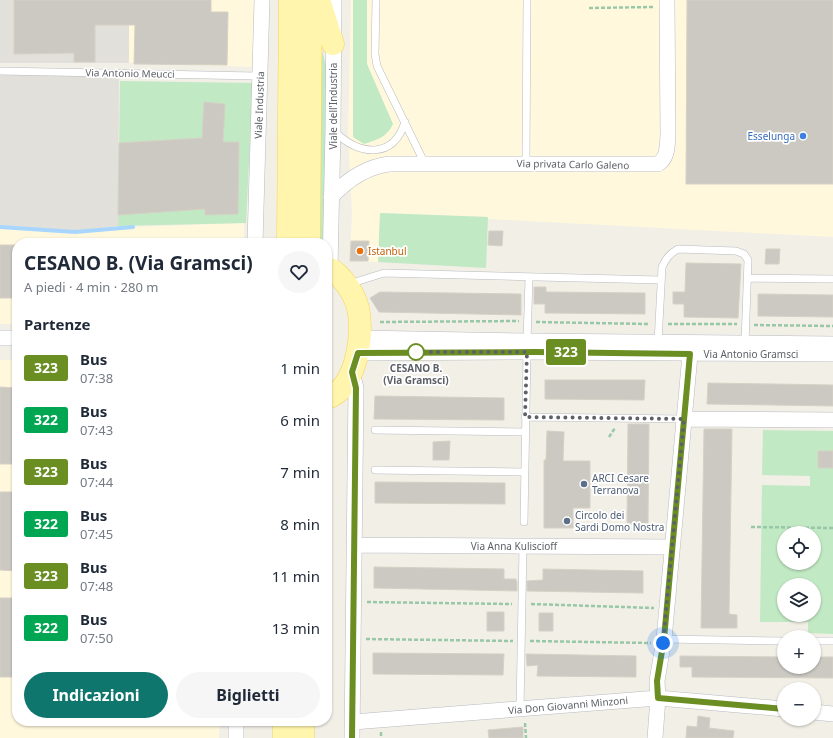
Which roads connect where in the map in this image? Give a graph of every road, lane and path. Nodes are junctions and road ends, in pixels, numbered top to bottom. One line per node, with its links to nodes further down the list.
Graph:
1 (262, 0): 13 (street, Viale Industria)
2 (290, 0): 20 (main road)
3 (311, 0): 21 (main road)
4 (319, 0): 11 (main road)
5 (334, 0): 11 (street, Viale dell'Industria)
6 (376, 0): 14 (lane)
7 (527, 0): 16 (lane)
8 (667, 0): 16 (street, Via privata Carlo Galeno)
9 (643, 7): 10 (path)
10 (589, 8)
11 (333, 44): 15 (street, Viale dell'Industria)
12 (0, 70): 13 (lane, Via Antonio Meucci)
13 (260, 76): 19 (street, Viale Industria)
14 (405, 122): 15 (lane); 17 (lane)
15 (333, 130): 18 (street, Viale dell'Industria)
16 (526, 163): 17 (street, Via privata Carlo Galeno)
17 (426, 164): 18 (street, Via privata Carlo Galeno)
18 (331, 205): 22 (street, Viale dell'Industria)
19 (255, 238)
20 (288, 238)
21 (308, 238)
22 (329, 238)
23 (332, 271): 28 (main road)
24 (529, 278): 27 (lane); 28 (lane); 29 (lane)
25 (749, 278): 26 (lane); 27 (lane); 32 (lane)
26 (833, 279)
27 (660, 280): 31 (lane)
28 (347, 285): 41 (main road)
29 (528, 321): 30 (path); 31 (path); 39 (lane)
30 (380, 322)
31 (659, 324): 32 (path); 36 (lane)
32 (746, 325): 33 (path); 37 (lane)
33 (833, 326)
34 (0, 338): 35 (street)
35 (12, 338)
36 (658, 342): 39 (street, Via Antonio Gramsci); 40 (street, Via Antonio Gramsci)
37 (746, 343): 38 (street, Via Antonio Gramsci); 40 (street, Via Antonio Gramsci)
38 (833, 344)
39 (527, 346): 40 (street, Via Antonio Gramsci); 41 (street, Via Antonio Gramsci); 44 (lane)
40 (690, 348): 42 (street, Via Antonio Gramsci); 45 (street)
41 (356, 354): 43 (main road); 54 (street)
42 (833, 354)
43 (332, 395)
44 (525, 417): 45 (lane); 48 (lane)
45 (684, 419): 46 (street); 56 (street)
46 (833, 420)
47 (375, 430): 48 (lane)
48 (525, 432): 50 (lane)
49 (375, 470): 50 (lane)
50 (524, 472): 51 (lane)
51 (524, 522)
52 (751, 528): 53 (path)
53 (833, 528)
54 (355, 545): 55 (street, Via Anna Kuliscioff); 57 (street)
55 (523, 546): 56 (street, Via Anna Kuliscioff); 58 (lane)
56 (672, 547): 59 (street)
57 (353, 602): 58 (path); 60 (street)
58 (522, 604): 59 (path); 61 (lane)
59 (667, 608): 62 (street)
60 (353, 639): 61 (path); 71 (street)
61 (522, 641): 62 (path); 68 (lane)
62 (664, 641): 63 (lane); 66 (street)
63 (777, 641)
64 (821, 641): 65 (lane)
65 (833, 641)
66 (658, 698): 67 (street, Via Don Giovanni Minzoni); 68 (street, Via Don Giovanni Minzoni); 81 (street)
67 (777, 708)
68 (520, 709): 71 (street, Via Don Giovanni Minzoni)
69 (821, 713): 70 (street)
70 (833, 714)
71 (353, 722): 79 (street)
72 (236, 726): 76 (street)
73 (284, 726): 77 (main road)
74 (303, 726): 78 (main road)
75 (525, 726): 80 (path)
76 (236, 738)
77 (284, 738)
78 (303, 738)
79 (352, 738)
80 (526, 738)
81 (655, 738)

